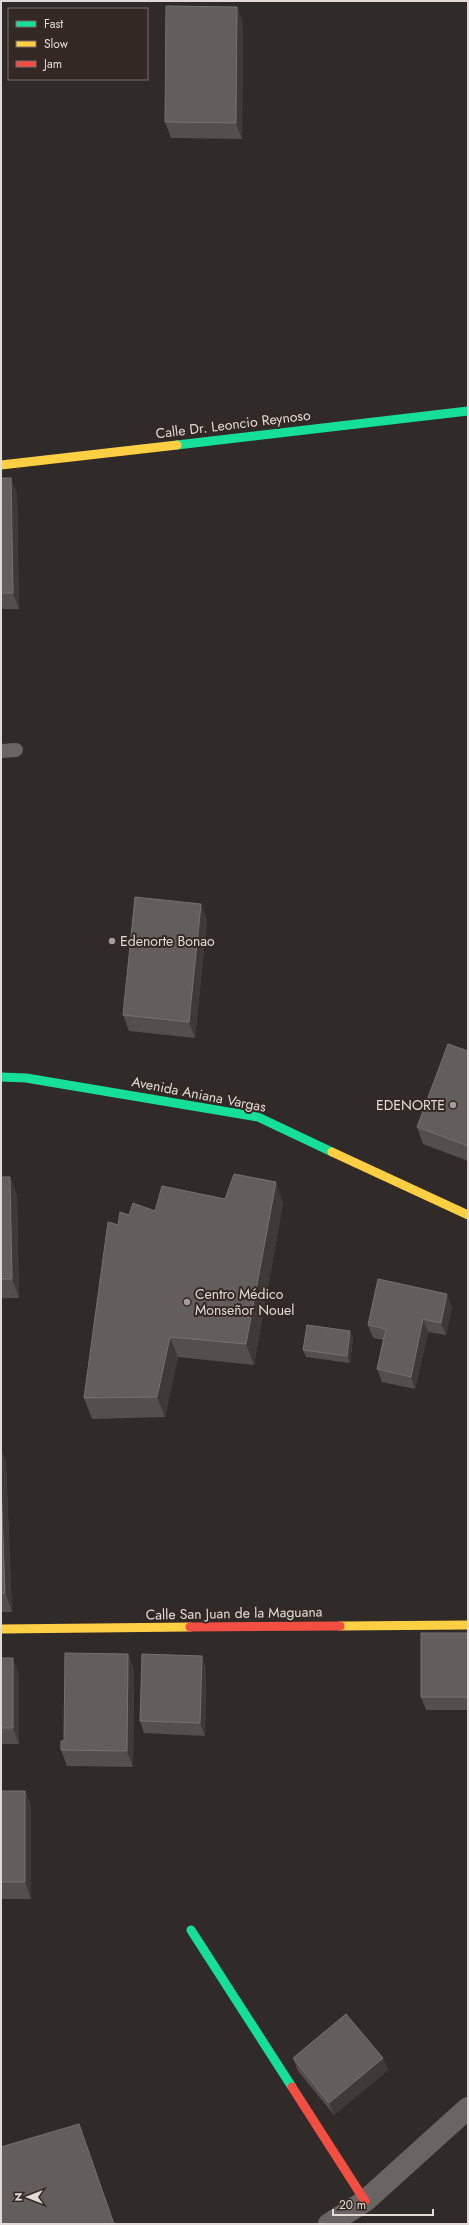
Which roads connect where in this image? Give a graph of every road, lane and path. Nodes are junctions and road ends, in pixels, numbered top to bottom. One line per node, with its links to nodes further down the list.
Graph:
1 (468, 411): 2 (street, Calle Dr. Leoncio Reynoso)
2 (1, 465)
3 (16, 750): 4 (lane)
4 (1, 751)
5 (1, 1077): 6 (street, Avenida Aniana Vargas)
6 (468, 1214)
7 (468, 1624): 8 (street, Calle San Juan de la Maguana)
8 (1, 1629)
9 (191, 1930): 11 (street)
10 (468, 2108): 11 (street)
11 (364, 2201): 12 (street)
12 (329, 2224)

